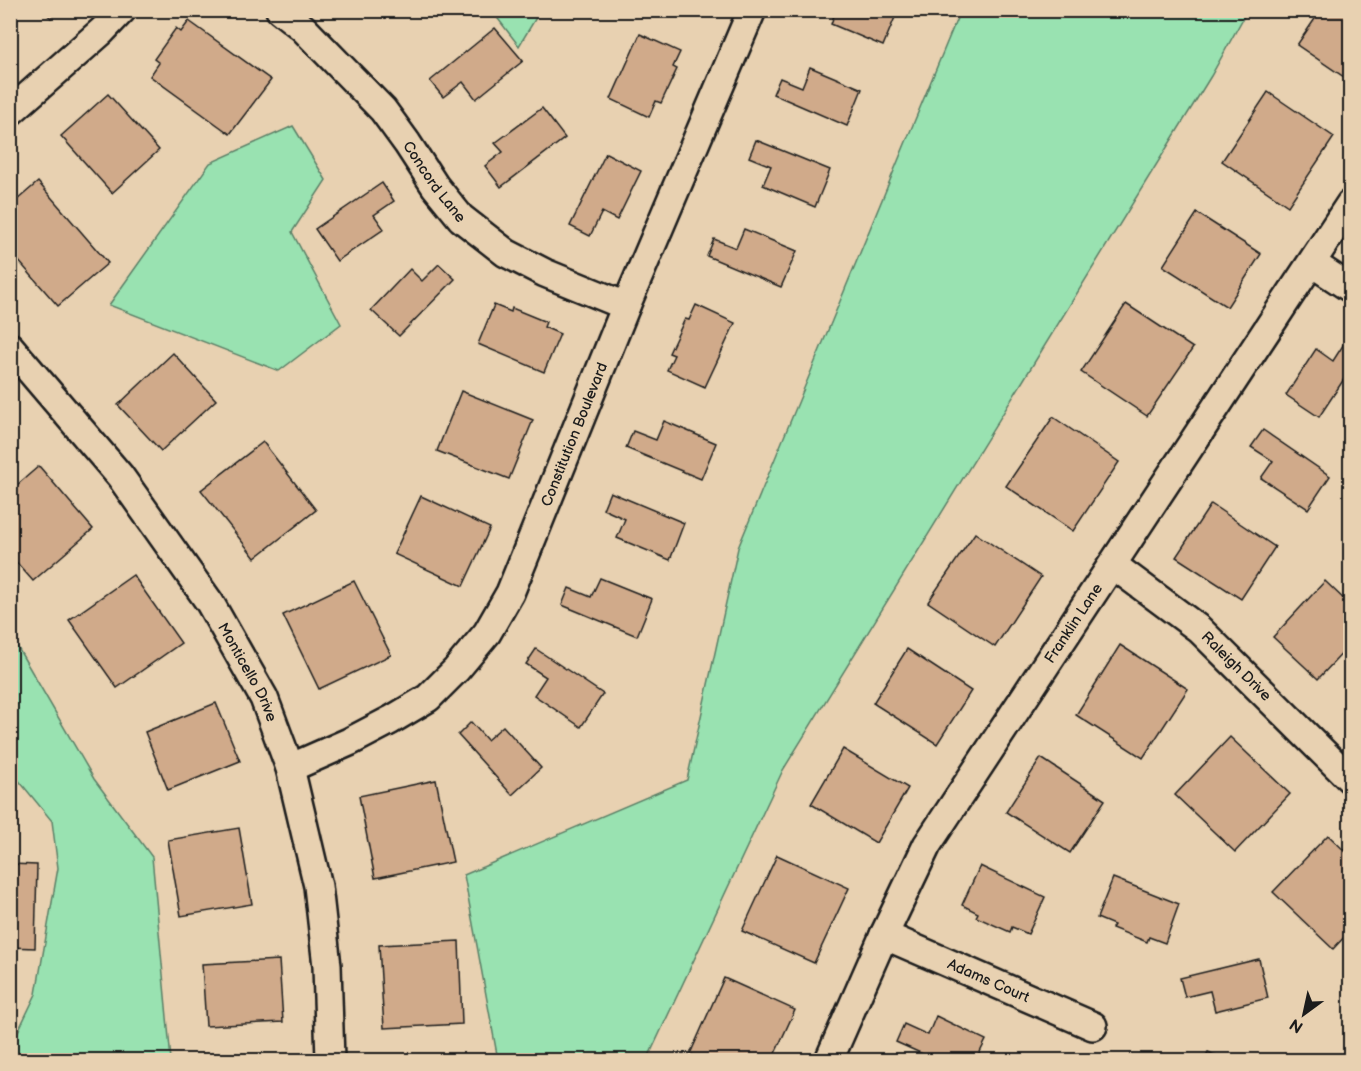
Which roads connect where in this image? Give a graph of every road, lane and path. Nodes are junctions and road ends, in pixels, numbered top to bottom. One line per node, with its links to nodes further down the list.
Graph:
1 (122, 10): 4 (street)
2 (280, 10): 8 (street, Concord Lane)
3 (752, 10): 8 (street, Constitution Boulevard)
4 (10, 112)
5 (1350, 204): 6 (street, Franklin Lane)
6 (1312, 263): 7 (street); 10 (street, Franklin Lane)
7 (1350, 288)
8 (626, 306): 11 (street, Constitution Boulevard)
9 (10, 347): 11 (street, Monticello Drive)
10 (1113, 564): 12 (street, Raleigh Drive); 13 (street, Franklin Lane)
11 (290, 768): 15 (street, Monticello Drive)
12 (1350, 779)
13 (884, 935): 14 (street, Adams Court); 16 (street, Franklin Lane)
14 (1093, 1026)
15 (330, 1060)
16 (829, 1060)

